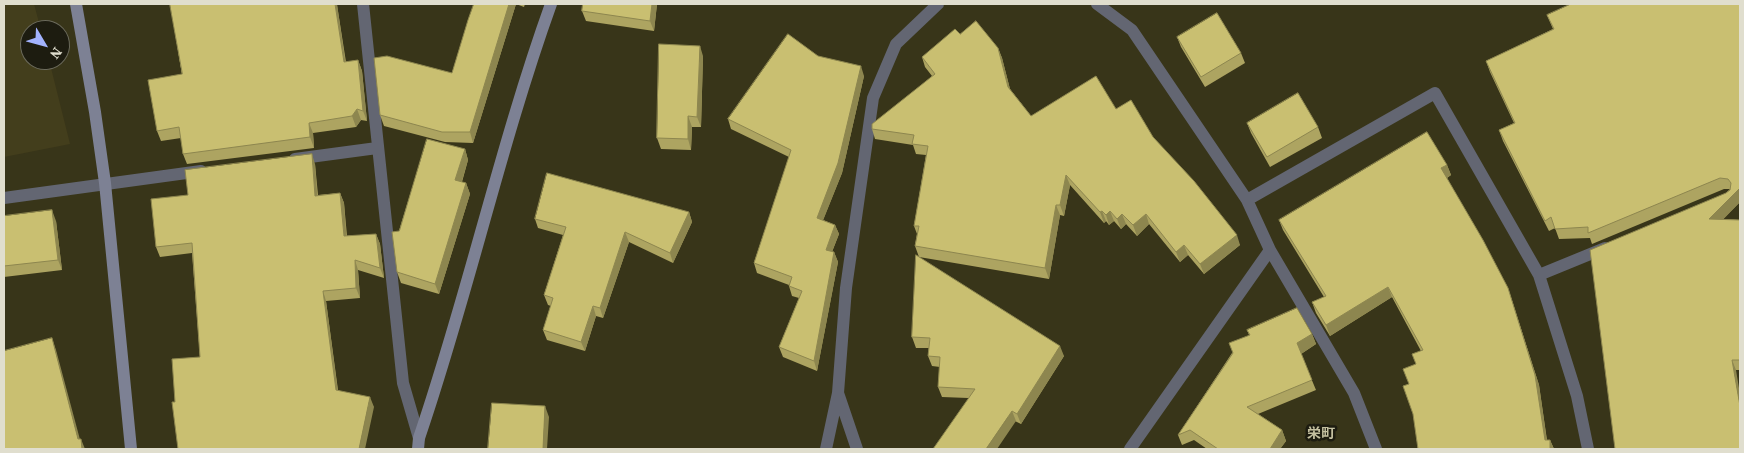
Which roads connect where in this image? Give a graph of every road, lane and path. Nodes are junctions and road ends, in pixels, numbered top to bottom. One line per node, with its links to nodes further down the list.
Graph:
1 (76, 4): 9 (street)
2 (363, 4): 6 (street)
3 (552, 4): 16 (street)
4 (938, 4): 15 (street)
5 (1098, 4): 11 (street)
6 (377, 148): 7 (street); 16 (street)
7 (282, 160)
8 (215, 169): 9 (street)
9 (105, 183): 10 (street); 17 (street)
10 (4, 198)
11 (1246, 200): 13 (street); 14 (street)
12 (1620, 241): 14 (street)
13 (1270, 250): 20 (street); 21 (street)
14 (1539, 275): 22 (street)
15 (838, 394): 18 (street); 19 (street)
16 (419, 444)
17 (131, 449)
18 (826, 449)
19 (857, 449)
20 (1130, 449)
21 (1376, 449)
22 (1588, 449)

